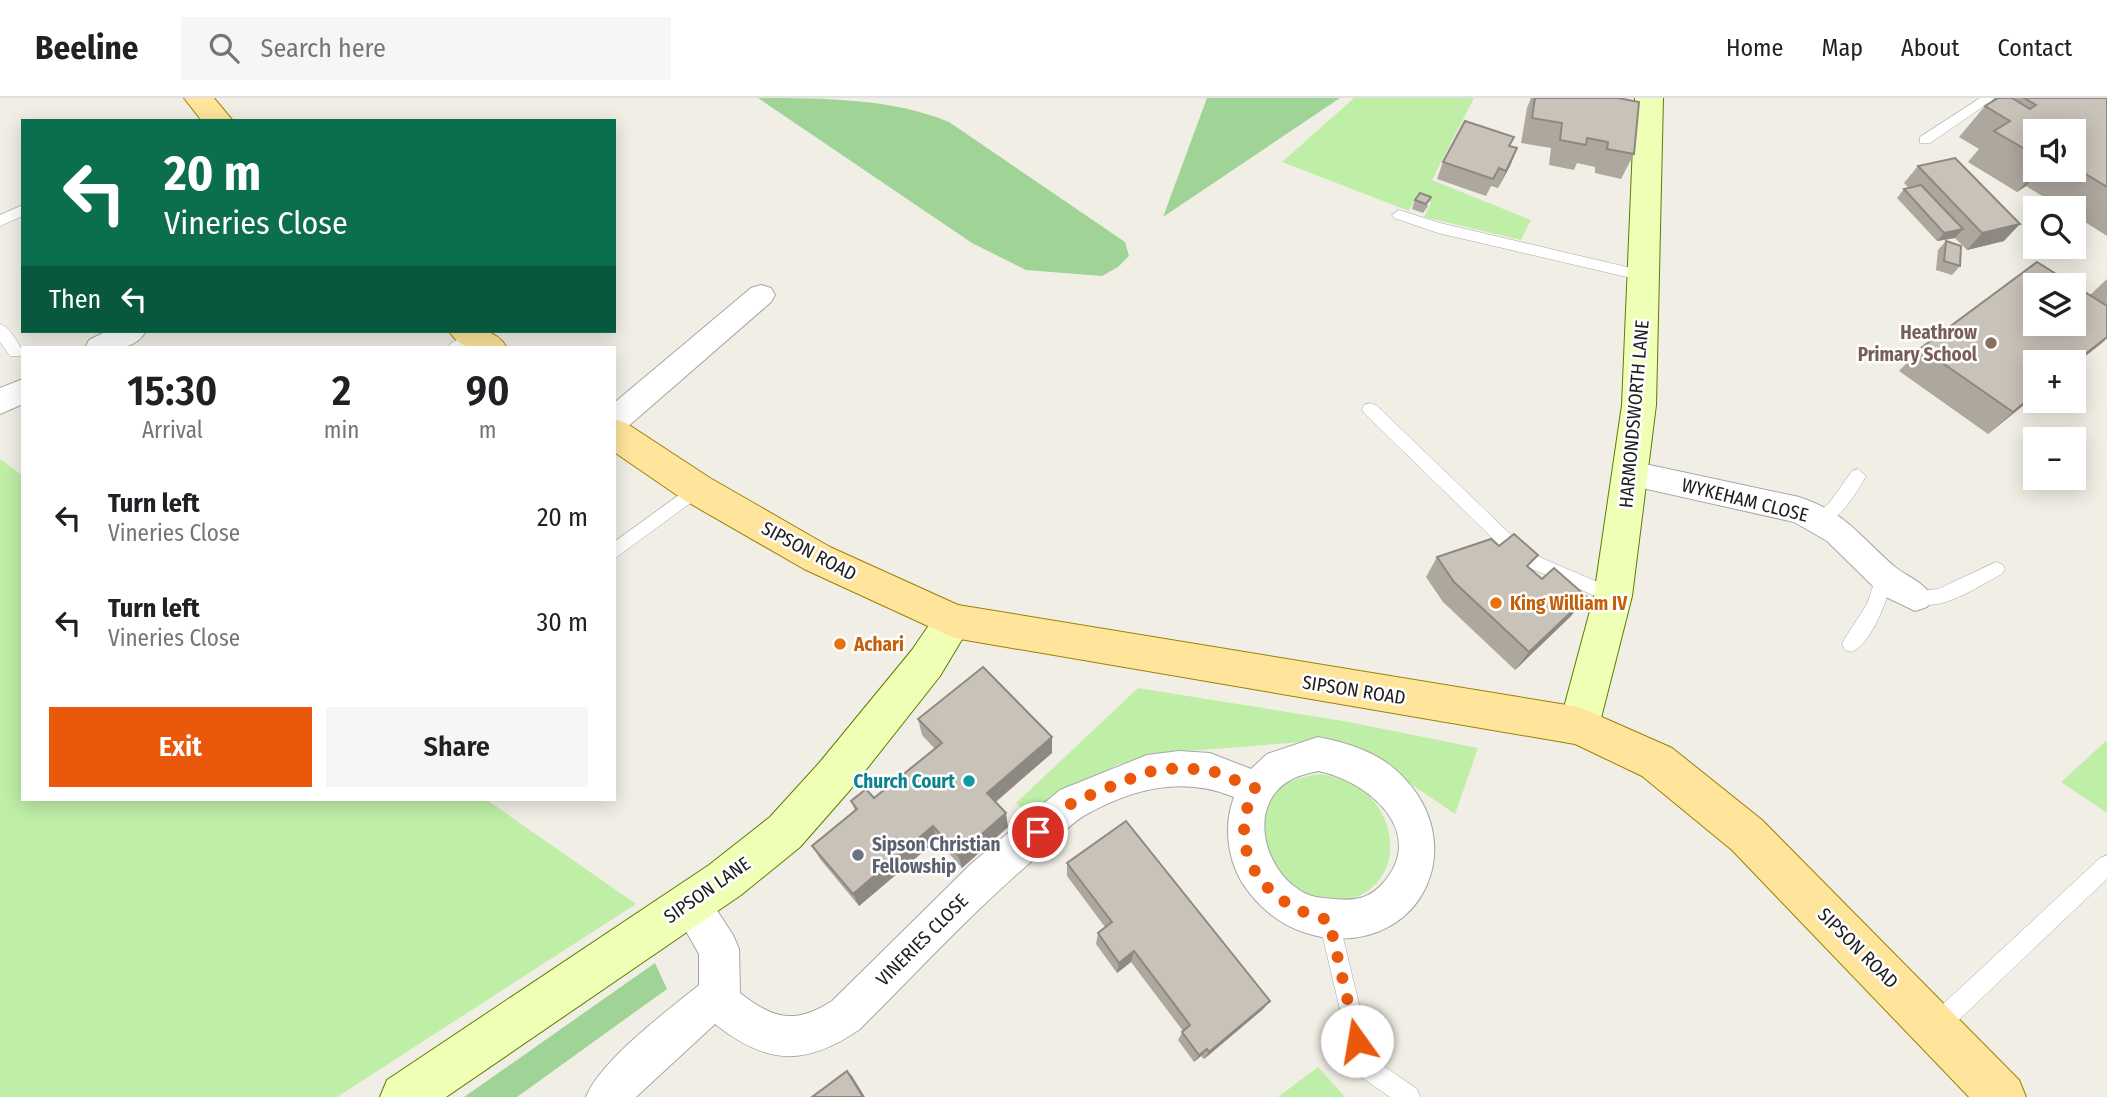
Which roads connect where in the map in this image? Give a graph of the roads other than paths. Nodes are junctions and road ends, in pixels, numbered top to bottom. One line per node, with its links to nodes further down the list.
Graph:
1 (1649, 98): 7 (street, HARMONDSWORTH LANE)
2 (1989, 98): 3 (lane)
3 (1925, 140)
4 (21, 211): 6 (lane)
5 (1399, 215): 7 (lane)
6 (0, 221)
7 (1644, 276): 18 (street, HARMONDSWORTH LANE)
8 (761, 295): 16 (street)
9 (0, 330): 12 (lane)
10 (128, 333): 11 (street)
11 (105, 346)
12 (15, 352)
13 (21, 391): 14 (street)
14 (0, 402)
15 (1370, 409): 25 (lane)
16 (616, 419)
17 (616, 434): 20 (main road, SIPSON ROAD)
18 (1632, 474): 21 (street, WYKEHAM CLOSE); 25 (street, HARMONDSWORTH LANE)
19 (1858, 476): 21 (lane)
20 (697, 489): 22 (lane); 27 (main road, SIPSON ROAD)
21 (1821, 519): 24 (street, WYKEHAM CLOSE)
22 (616, 550)
23 (1996, 569): 26 (lane)
24 (1883, 579): 26 (street, WYKEHAM CLOSE); 28 (lane)
25 (1613, 596): 29 (street, HARMONDSWORTH LANE)
26 (1915, 597)
27 (954, 621): 29 (main road, SIPSON ROAD); 32 (street, SIPSON LANE)
28 (1851, 644)
29 (1579, 726): 35 (main road, SIPSON ROAD)
30 (1255, 788): 33 (street); 33 (street); 34 (street, VINERIES CLOSE)
31 (2107, 865): 35 (lane)
32 (689, 903): 34 (street); 36 (street, SIPSON LANE)
33 (1329, 920): 38 (lane)
34 (719, 994): 37 (street)
35 (1936, 1026): 39 (main road, SIPSON ROAD)
36 (404, 1097)
37 (607, 1097)
38 (1409, 1097)
39 (2002, 1097)

